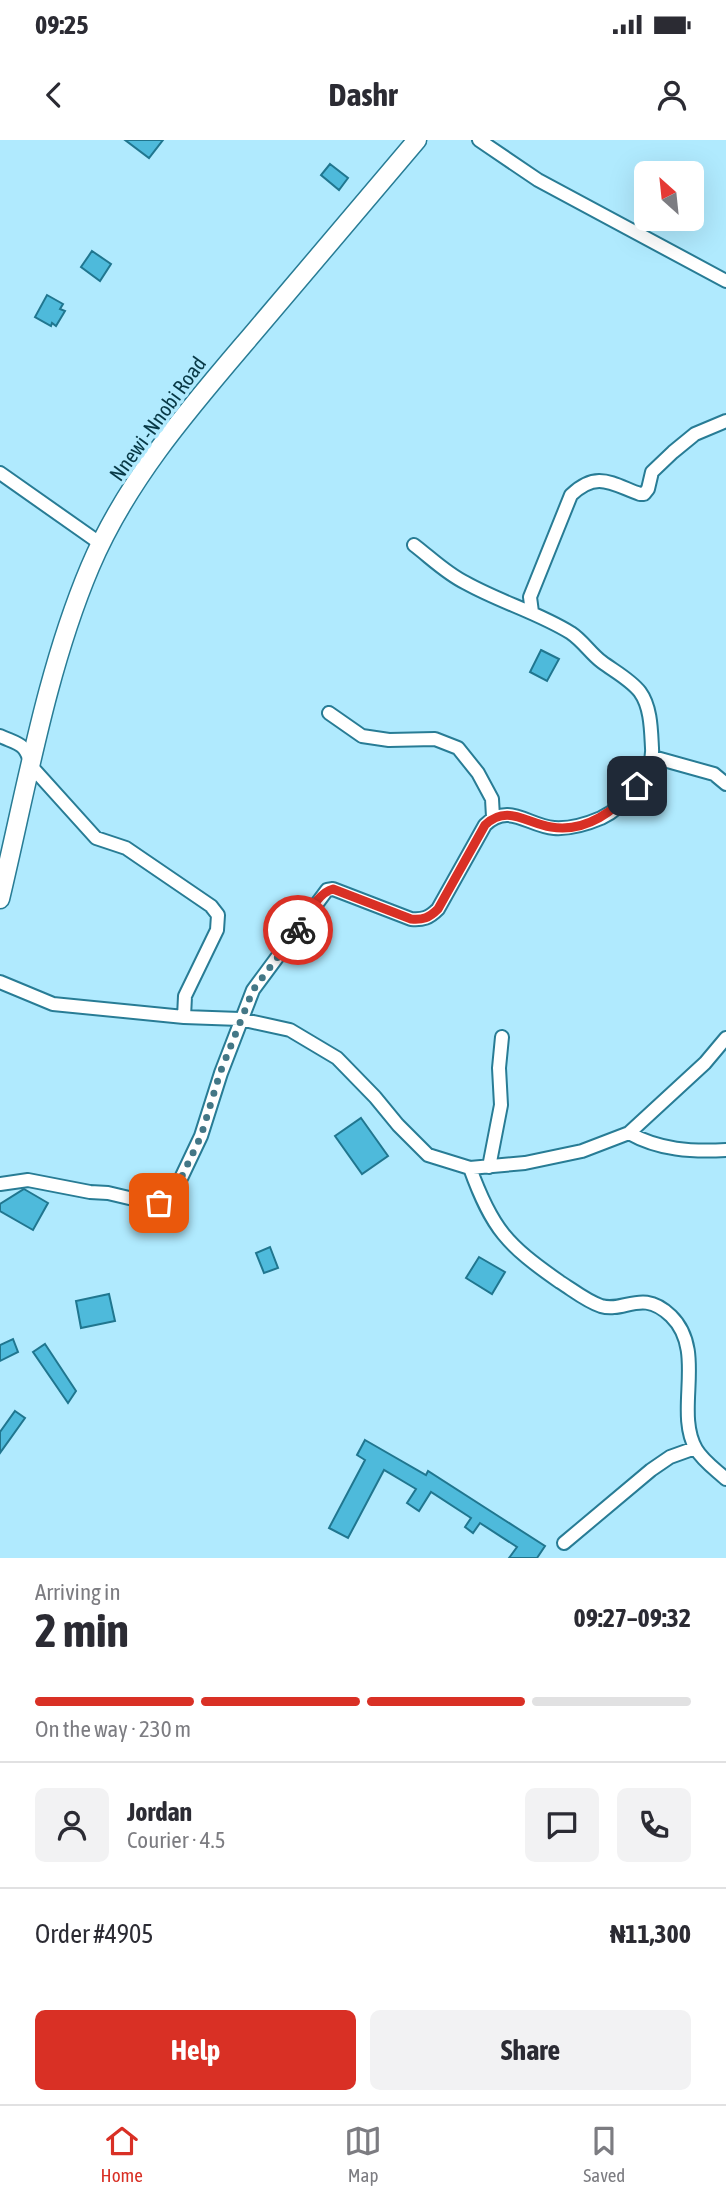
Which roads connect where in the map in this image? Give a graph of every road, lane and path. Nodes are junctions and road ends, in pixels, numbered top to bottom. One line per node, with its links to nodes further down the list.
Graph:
1 (417, 140): 6 (main road, Nnewi -Nnobi Road)
2 (478, 140): 3 (street)
3 (726, 281)
4 (726, 421): 8 (street)
5 (0, 473): 6 (street)
6 (101, 544): 12 (main road, Nnewi -Nnobi Road)
7 (414, 545): 8 (street)
8 (532, 612): 11 (street)
9 (329, 713): 14 (street)
10 (0, 736): 12 (street)
11 (653, 757): 13 (street); 14 (street)
12 (32, 766): 15 (main road, Nnewi -Nnobi Road); 17 (street)
13 (726, 783)
14 (493, 817): 18 (street)
15 (0, 899)
16 (0, 982): 17 (street)
17 (184, 1017): 18 (street)
18 (240, 1019): 24 (street); 25 (street)
19 (502, 1037): 23 (street)
20 (726, 1038): 21 (street)
21 (629, 1133): 22 (street); 23 (street)
22 (726, 1150)
23 (489, 1167): 24 (street)
24 (470, 1168): 26 (street)
25 (0, 1184)
26 (695, 1448): 27 (street); 28 (street)
27 (726, 1479)
28 (564, 1543)

